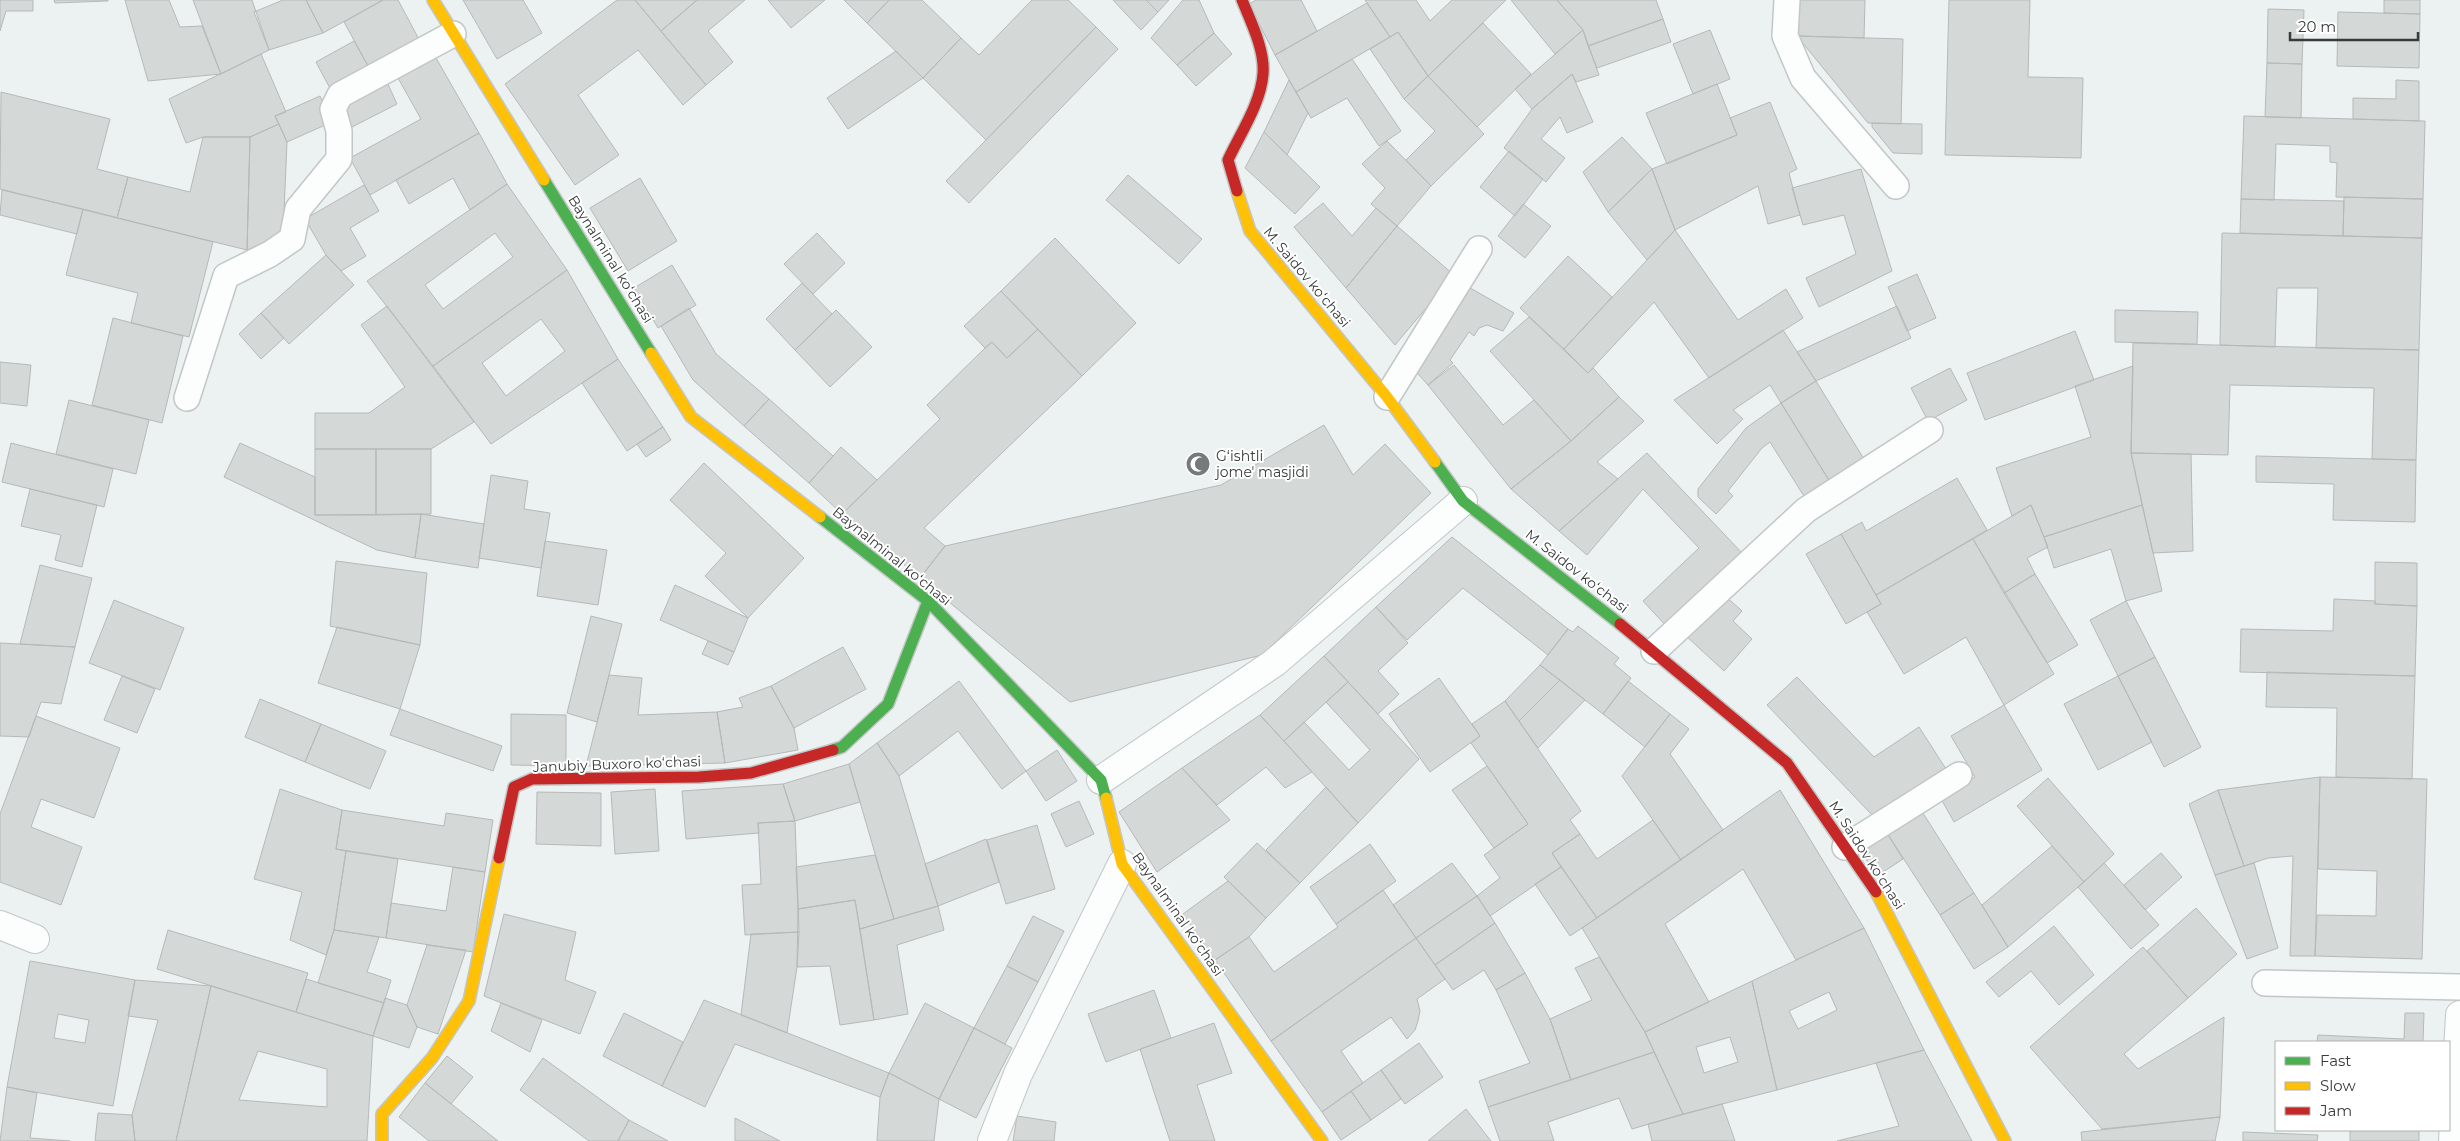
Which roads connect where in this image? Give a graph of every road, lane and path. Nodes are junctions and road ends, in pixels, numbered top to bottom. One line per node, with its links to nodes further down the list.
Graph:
1 (433, 0): 4 (street, Baynalminal koʻchasi)
2 (1242, 0): 7 (street, M. Saidov koʻchasi)
3 (1787, 0): 5 (lane)
4 (453, 34): 8 (lane); 11 (street, Baynalminal koʻchasi)
5 (1896, 186)
6 (1479, 249): 7 (lane)
7 (1387, 397): 10 (street, M. Saidov koʻchasi)
8 (187, 398)
9 (1930, 430): 12 (lane)
10 (1463, 501): 12 (street, M. Saidov koʻchasi); 14 (street)
11 (928, 601): 14 (street, Baynalminal koʻchasi); 22 (street, Janubiy Buxoro koʻchasi)
12 (1654, 651): 15 (street, M. Saidov koʻchasi)
13 (1959, 776): 15 (lane)
14 (1102, 780): 16 (street, Baynalminal koʻchasi)
15 (1845, 847): 25 (street, M. Saidov koʻchasi)
16 (1122, 864): 23 (street); 24 (street, Baynalminal koʻchasi)
17 (0, 925): 18 (street)
18 (35, 939)
19 (2265, 983): 20 (lane)
20 (2460, 987)
21 (2460, 1015): 26 (street)
22 (382, 1141)
23 (992, 1141)
24 (1322, 1141)
25 (2005, 1141)
26 (2453, 1141)

